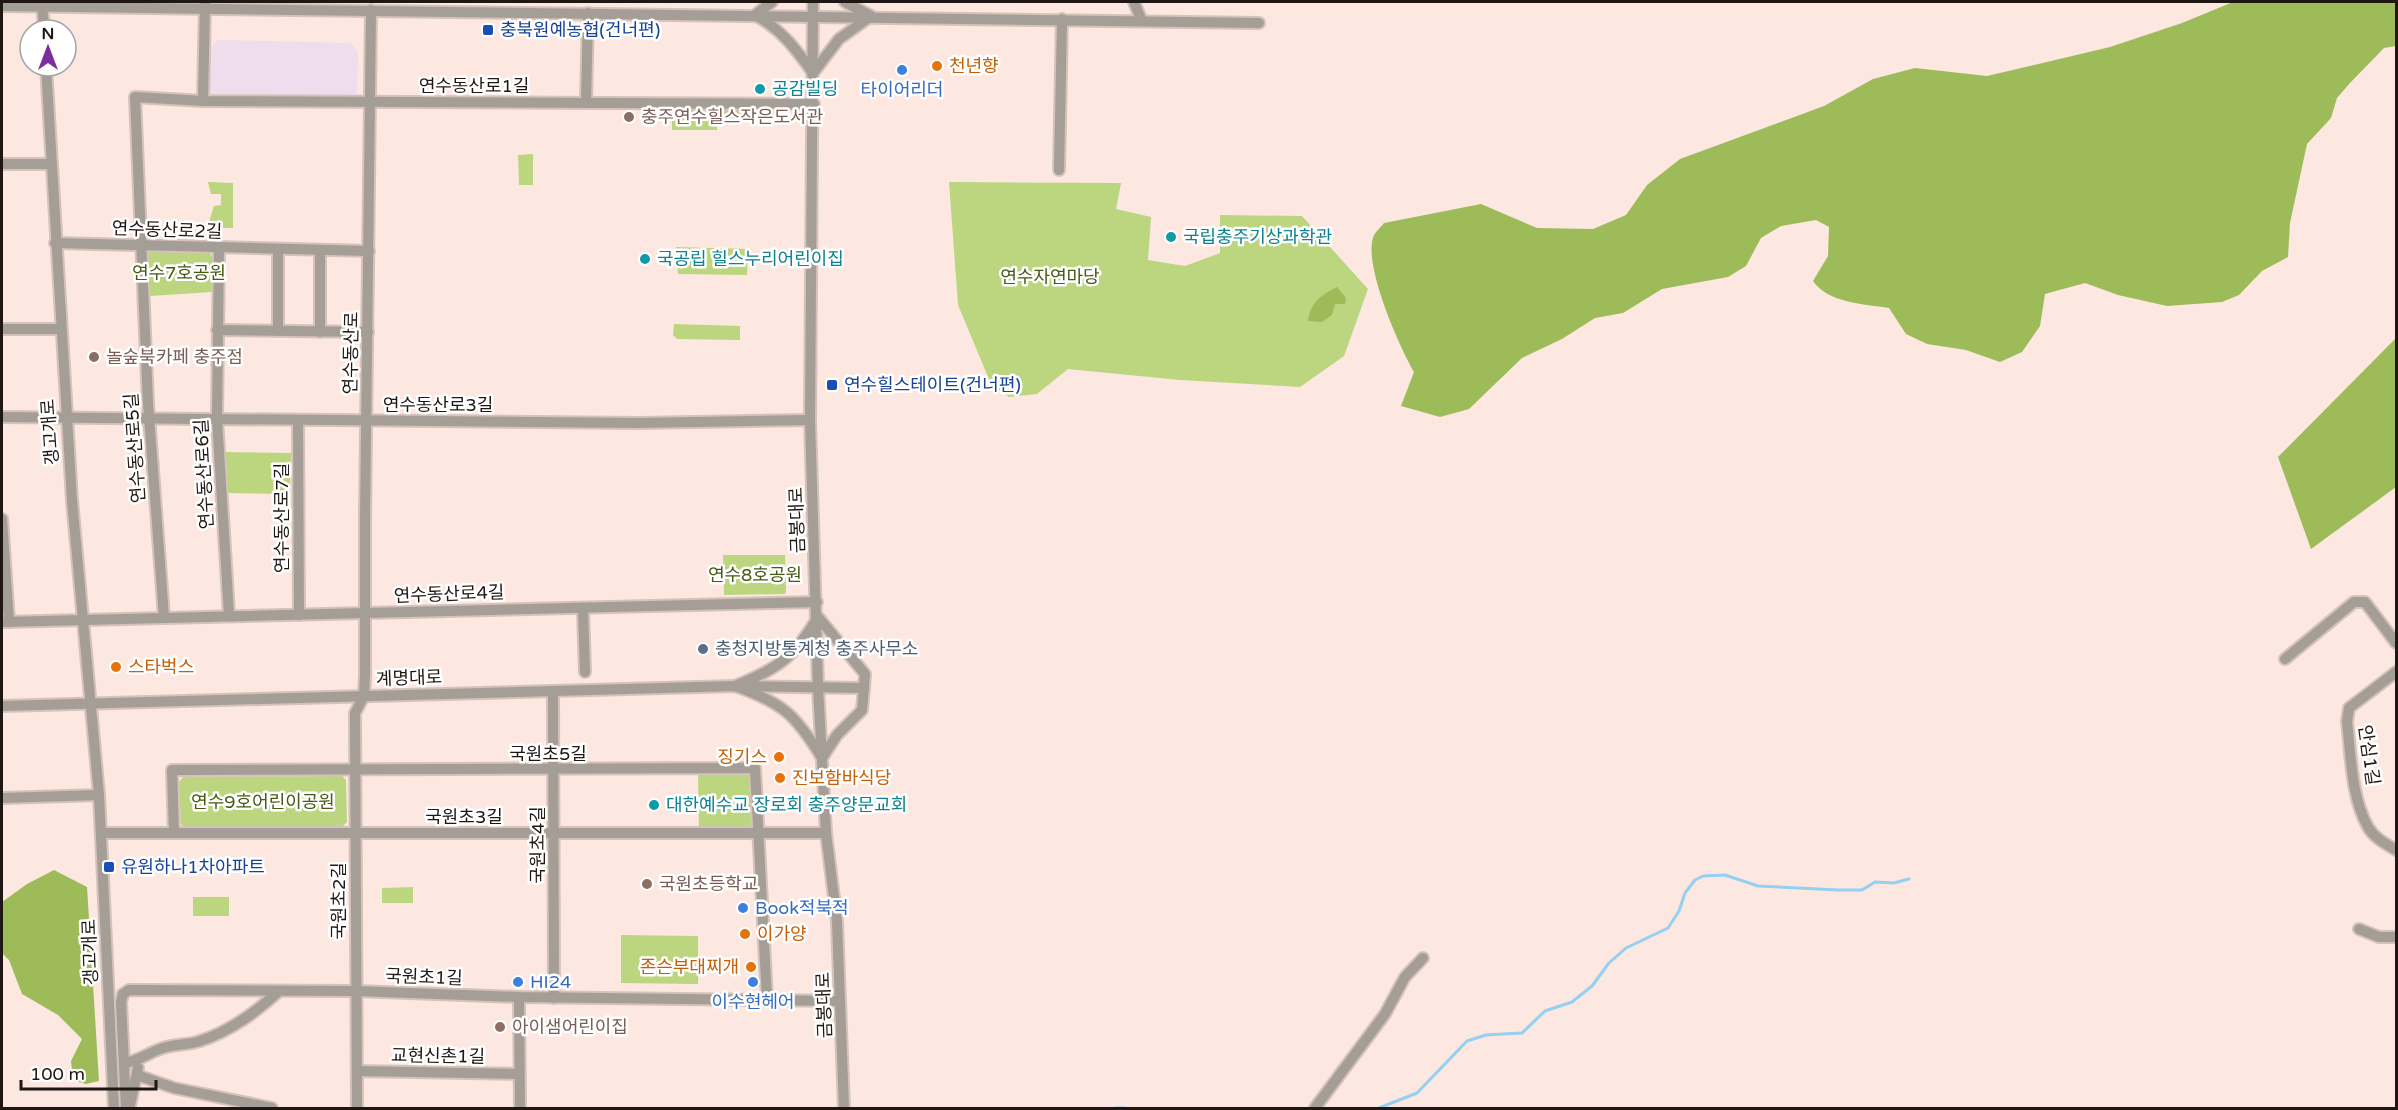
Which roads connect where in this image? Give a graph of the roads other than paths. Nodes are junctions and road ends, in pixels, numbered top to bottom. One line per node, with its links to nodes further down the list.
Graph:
1 (772, 2): 12 (street)
2 (813, 2): 13 (street, 금봉대로)
3 (846, 2): 14 (street)
4 (1134, 2): 16 (street)
5 (42, 4): 6 (street); 7 (street)
6 (205, 5): 10 (street); 21 (street)
7 (2, 6)
8 (419, 6): 10 (street); 11 (street)
9 (600, 7): 11 (street); 12 (street)
10 (371, 10): 22 (street, 연수동산로)
11 (588, 13): 23 (street)
12 (755, 15): 13 (street); 18 (street)
13 (813, 15): 14 (street); 18 (street, 금봉대로)
14 (870, 16): 15 (street); 18 (street)
15 (1062, 19): 16 (street); 27 (street)
16 (1141, 19): 17 (street)
17 (1259, 22)
18 (813, 73): 24 (street, 금봉대로)
19 (46, 78): 26 (street, 갱고개로)
20 (135, 98): 21 (street, 연수동산로1길); 29 (street, 연수동산로5길)
21 (203, 101): 22 (street, 연수동산로1길)
22 (370, 102): 23 (street, 연수동산로1길); 33 (street, 연수동산로)
23 (586, 103): 24 (street, 연수동산로1길)
24 (813, 104): 45 (street, 금봉대로)
25 (2, 164): 26 (street)
26 (50, 164): 28 (street, 갱고개로)
27 (1059, 170)
28 (55, 243): 29 (street, 연수동산로2길); 35 (street, 갱고개로)
29 (140, 245): 30 (street, 연수동산로2길); 42 (street, 연수동산로5길)
30 (219, 248): 31 (street, 연수동산로2길); 36 (street, 연수동산로6길)
31 (278, 249): 32 (street, 연수동산로2길); 37 (street)
32 (320, 250): 33 (street, 연수동산로2길); 38 (street)
33 (369, 251): 39 (street, 연수동산로)
34 (2, 329): 35 (street)
35 (60, 329): 40 (street, 갱고개로)
36 (217, 330): 37 (street); 43 (street, 연수동산로6길)
37 (278, 331): 38 (street)
38 (320, 332): 39 (street)
39 (368, 332): 46 (street, 연수동산로)
40 (66, 416): 41 (street, 연수동산로3길); 42 (street, 연수동산로3길); 55 (street, 갱고개로)
41 (2, 417)
42 (150, 417): 43 (street, 연수동산로3길); 53 (street, 연수동산로5길)
43 (217, 419): 44 (street, 연수동산로3길); 51 (street, 연수동산로6길)
44 (298, 420): 46 (street, 연수동산로3길); 52 (street, 연수동산로7길)
45 (810, 420): 46 (street, 연수동산로3길); 48 (street, 금봉대로)
46 (367, 421): 50 (street, 연수동산로)
47 (2, 519): 56 (street)
48 (817, 602): 50 (street, 연수동산로4길); 54 (street, 금봉대로)
49 (583, 611): 59 (street)
50 (366, 613): 52 (street, 연수동산로4길); 65 (street, 연수동산로)
51 (229, 615): 52 (street, 연수동산로4길); 53 (street, 연수동산로4길)
52 (298, 615)
53 (164, 617): 55 (street, 연수동산로4길)
54 (818, 617): 61 (street); 62 (street, 금봉대로); 63 (street)
55 (83, 619): 56 (street, 연수동산로4길); 66 (street, 갱고개로)
56 (5, 622)
57 (2397, 643): 58 (street)
58 (2285, 659)
59 (585, 672)
60 (2397, 672): 79 (street, 안심1길)
61 (735, 686): 62 (street, 계명대로); 64 (street, 계명대로); 68 (street)
62 (818, 687): 63 (street, 계명대로); 68 (street, 금봉대로)
63 (864, 688): 68 (street)
64 (553, 691): 65 (street, 계명대로); 69 (street, 국원초4길)
65 (364, 696): 66 (street, 계명대로); 70 (street, 국원초2길)
66 (92, 703): 67 (street, 계명대로); 71 (street, 갱고개로)
67 (2, 706)
68 (822, 758): 76 (street, 금봉대로)
69 (554, 770): 70 (street, 국원초5길); 77 (street, 국원초4길); 78 (street, 국원초5길)
70 (355, 771): 74 (street, 국원초5길); 75 (street, 국원초2길)
71 (99, 795): 72 (street); 73 (street, 갱고개로)
72 (2, 798)
73 (101, 833): 74 (street, 국원초3길); 94 (street, 갱고개로)
74 (174, 833): 75 (street, 국원초3길)
75 (355, 833): 77 (street, 국원초3길); 84 (street, 국원초2길)
76 (826, 833): 78 (street, 국원초3길); 88 (street, 금봉대로)
77 (554, 834): 78 (street, 국원초3길); 86 (street, 국원초4길)
78 (756, 834): 87 (street, 국원초5길)
79 (2397, 850)
80 (2359, 929): 81 (street)
81 (2397, 937)
82 (1423, 958): 100 (street)
83 (279, 991): 84 (street, 국원초1길); 89 (street); 90 (street, 국원초1길)
84 (356, 991): 85 (street, 국원초1길); 91 (street, 국원초2길)
85 (519, 997): 86 (street, 국원초1길); 92 (street)
86 (555, 998): 87 (street, 국원초1길)
87 (767, 1000): 88 (street, 국원초1길)
88 (840, 1001): 99 (street, 금봉대로)
89 (140, 1061): 90 (street); 93 (street)
90 (124, 1063): 95 (street, 국원초1길)
91 (357, 1071): 92 (street, 교현신촌1길); 97 (street, 국원초2길)
92 (519, 1074): 98 (street)
93 (137, 1075): 95 (street); 96 (street)
94 (114, 1108)
95 (128, 1108)
96 (272, 1108)
97 (357, 1108)
98 (520, 1108)
99 (844, 1108)
100 (1315, 1108)

